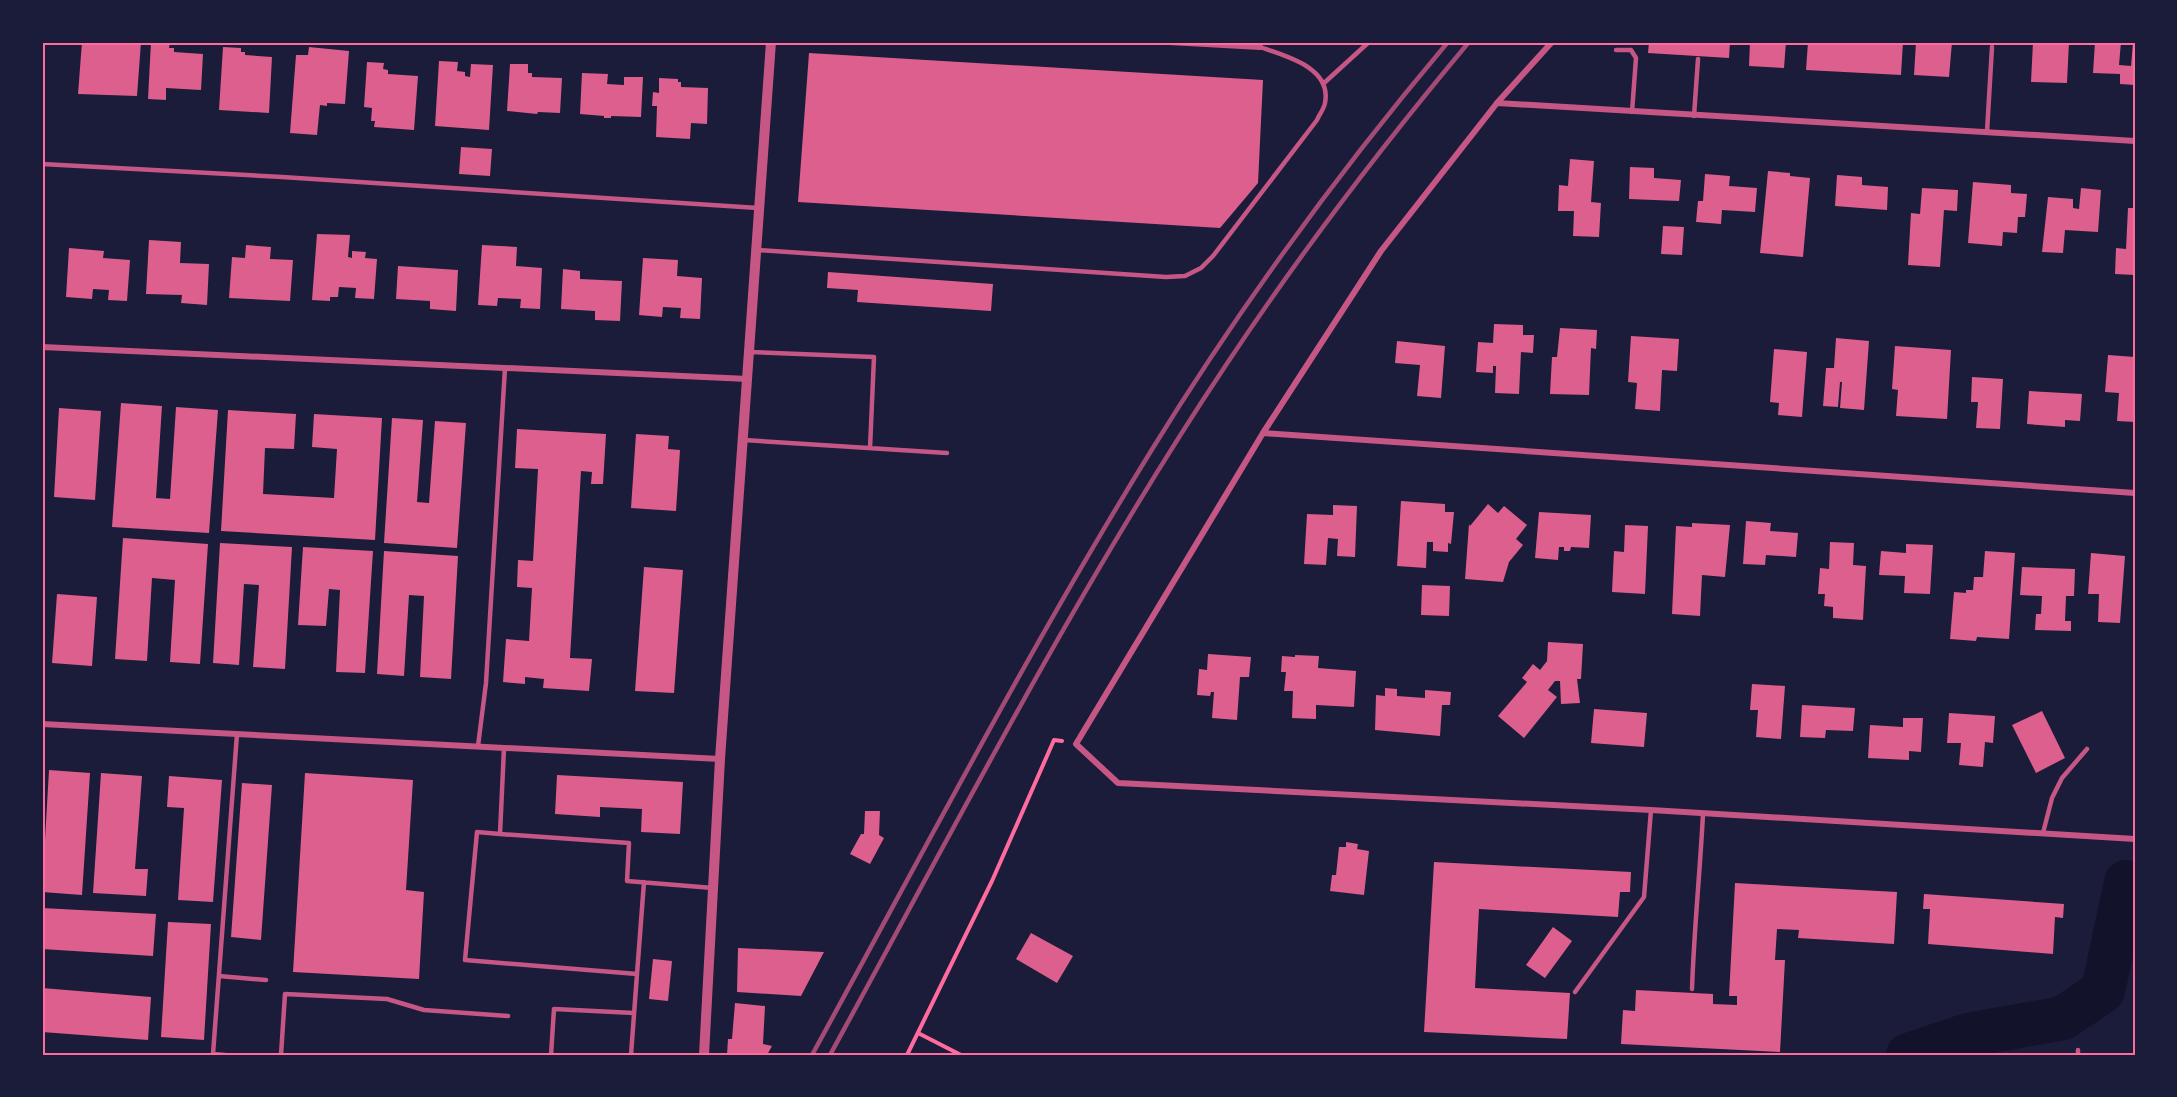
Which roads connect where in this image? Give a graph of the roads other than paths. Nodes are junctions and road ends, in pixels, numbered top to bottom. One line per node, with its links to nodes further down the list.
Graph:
1 (771, 42): 16 (street)
2 (1169, 42): 5 (street)
3 (1369, 42): 9 (lane)
4 (1552, 42): 10 (street)
5 (1260, 47): 9 (lane)
6 (1992, 47): 13 (lane)
7 (1616, 50): 11 (lane)
8 (1698, 59): 12 (lane)
9 (1323, 84): 17 (lane)
10 (1497, 103): 11 (street); 22 (street)
11 (1632, 112): 12 (street)
12 (1694, 116): 13 (street)
13 (1987, 132): 14 (street)
14 (2135, 141)
15 (42, 164): 16 (lane)
16 (760, 208): 17 (street)
17 (757, 250): 19 (street)
18 (42, 347): 20 (street)
19 (750, 352): 21 (street); 24 (lane)
20 (505, 368): 21 (street); 29 (lane)
21 (748, 379): 23 (street)
22 (1263, 432): 26 (street); 33 (street)
23 (744, 440): 24 (lane); 32 (street)
24 (870, 448): 25 (lane)
25 (947, 453)
26 (2135, 493)
27 (42, 724): 28 (street)
28 (237, 734): 29 (street); 41 (lane)
29 (478, 746): 30 (street)
30 (504, 748): 32 (street); 36 (lane)
31 (2087, 749): 35 (lane)
32 (720, 759): 39 (street)
33 (1651, 810): 34 (street); 44 (lane)
34 (1703, 814): 35 (street); 43 (lane)
35 (2043, 833): 37 (street)
36 (500, 834): 38 (lane); 40 (lane)
37 (2135, 839)
38 (644, 882): 39 (lane); 40 (lane)
39 (713, 888): 51 (street)
40 (637, 974): 45 (lane)
41 (219, 976): 42 (lane); 47 (lane)
42 (266, 980)
43 (1692, 988)
44 (1575, 992)
45 (634, 1013): 49 (lane); 50 (lane)
46 (508, 1016): 48 (lane)
47 (225, 1055)
48 (281, 1055)
49 (551, 1055)
50 (631, 1055)
51 (704, 1055)

